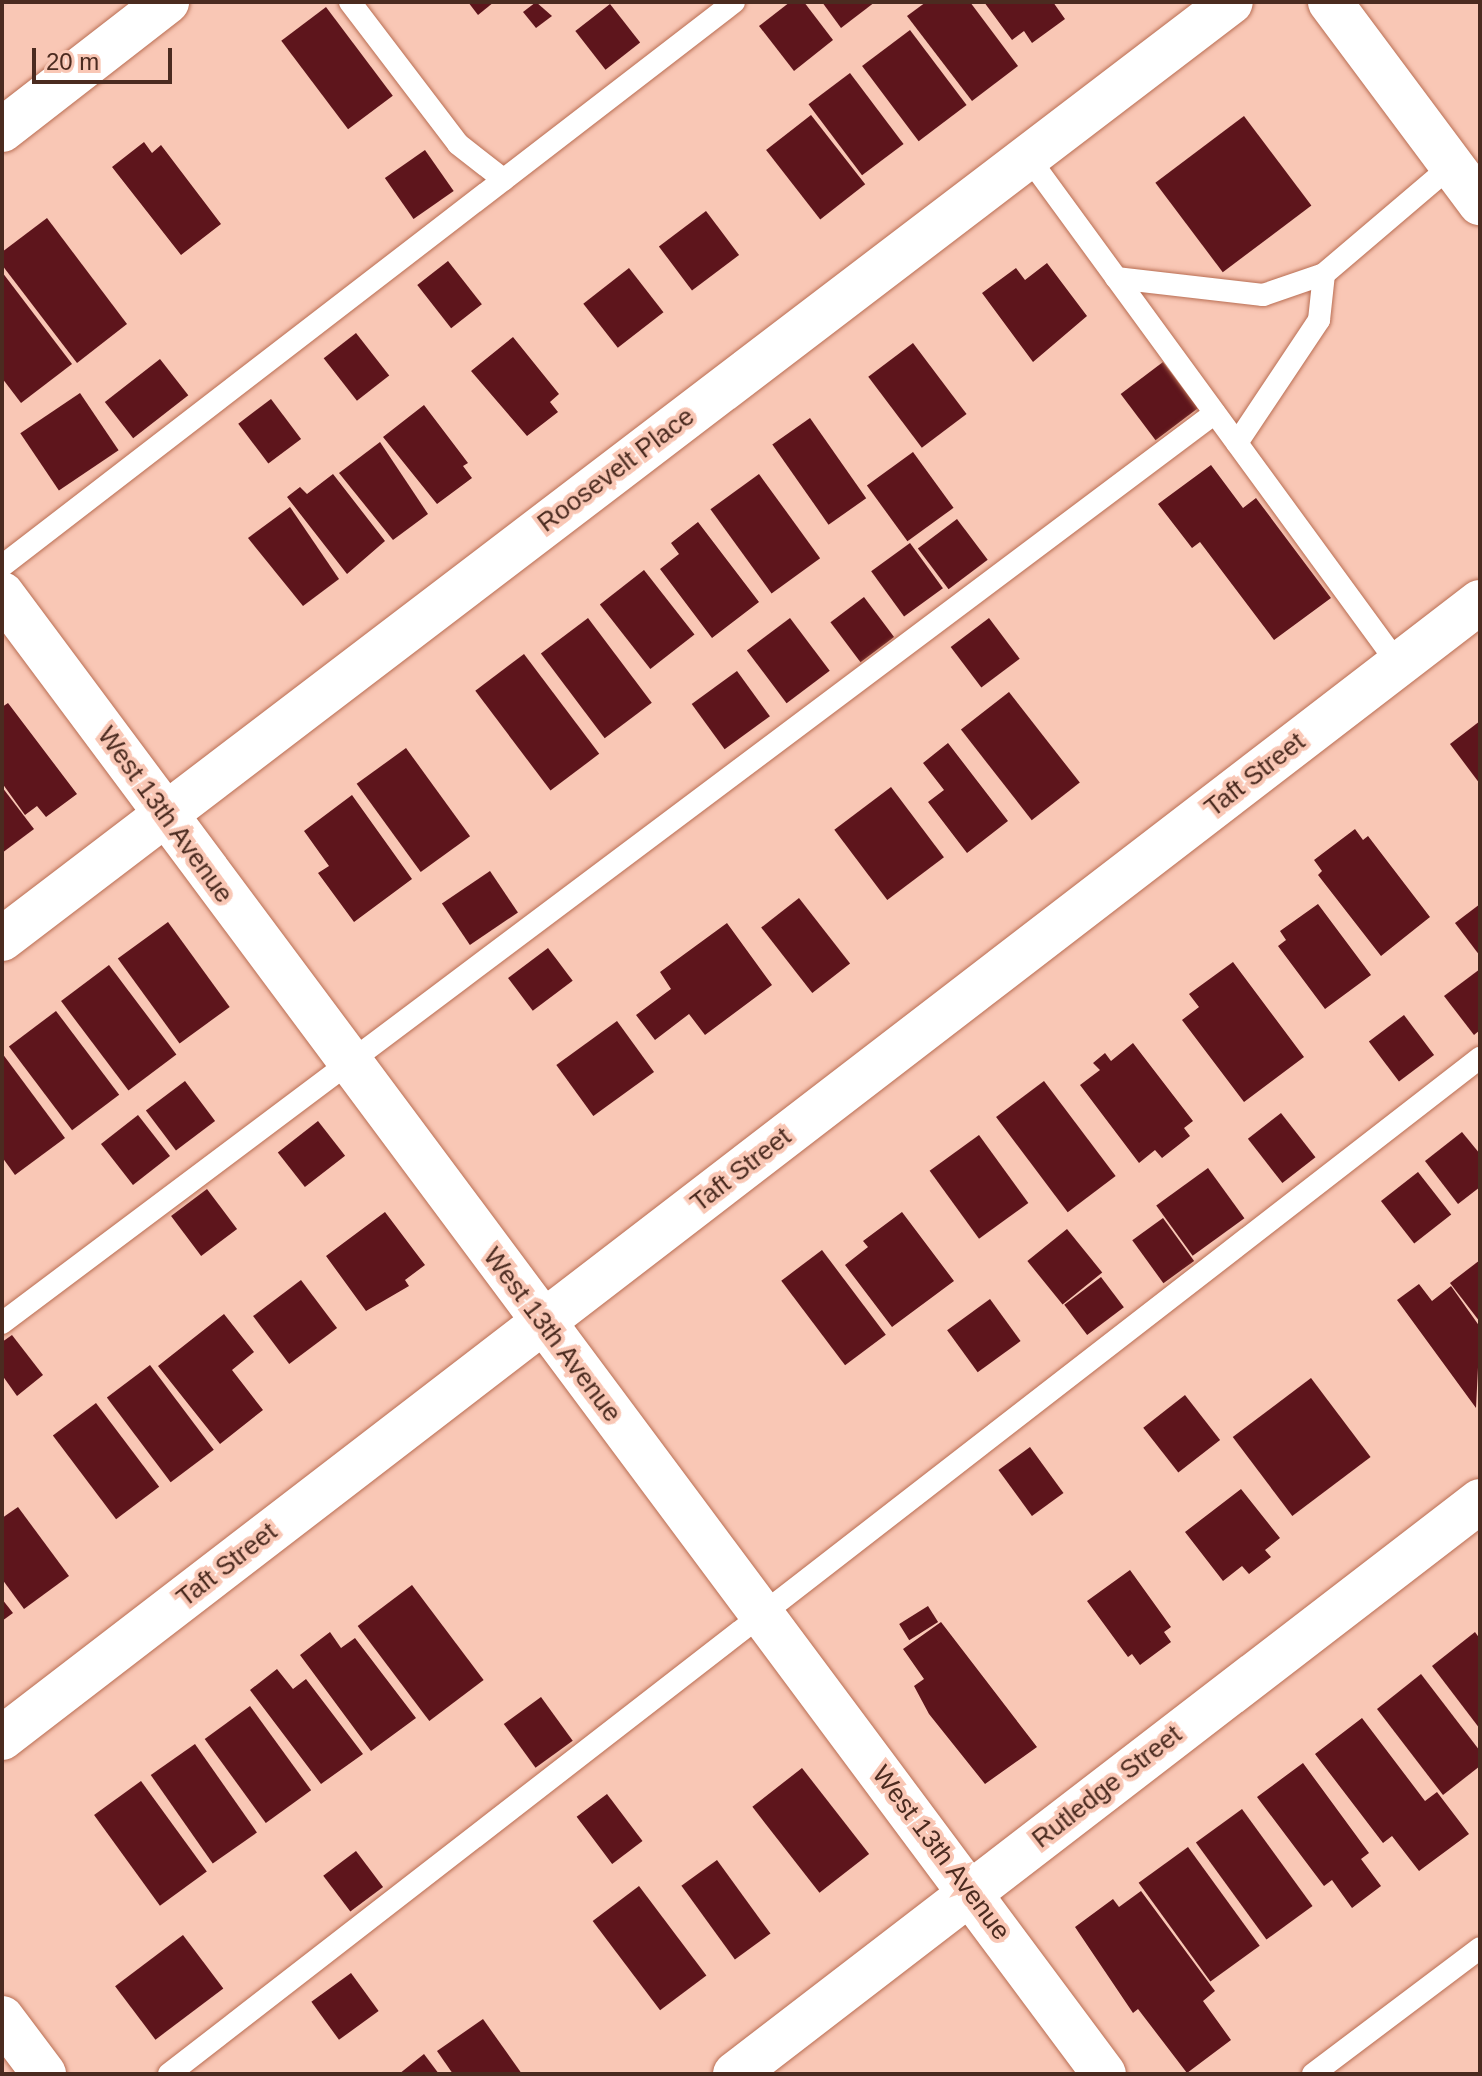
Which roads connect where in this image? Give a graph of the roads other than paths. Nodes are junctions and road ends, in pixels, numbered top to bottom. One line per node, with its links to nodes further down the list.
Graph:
1 (167, 2): 6 (street)
2 (350, 2): 9 (lane)
3 (734, 2): 9 (lane)
4 (1231, 2): 7 (street, Roosevelt Place)
5 (1330, 2): 8 (street)
6 (2, 130)
7 (1028, 157): 12 (lane); 19 (street, Roosevelt Place)
8 (1452, 165): 10 (street); 11 (lane)
9 (504, 180): 15 (lane)
10 (1480, 203)
11 (1324, 274): 12 (lane); 14 (lane)
12 (1116, 278): 13 (lane)
13 (1215, 413): 14 (lane); 22 (lane)
14 (1237, 443): 18 (lane)
15 (2, 566)
16 (2, 594): 19 (street, West 13th Avenue)
17 (1480, 602): 18 (street, Taft Street)
18 (1399, 665): 24 (street, Taft Street)
19 (164, 815): 20 (street, Roosevelt Place); 22 (street, West 13th Avenue)
20 (2, 939)
21 (1480, 1058): 26 (lane)
22 (349, 1063): 23 (lane); 24 (street, West 13th Avenue)
23 (2, 1323)
24 (542, 1323): 26 (street, West 13th Avenue); 27 (street, Taft Street)
25 (1480, 1501): 28 (street, Rutledge Street)
26 (761, 1613): 28 (street, West 13th Avenue); 32 (lane)
27 (2, 1738)
28 (971, 1892): 33 (street, Rutledge Street); 34 (street, West 13th Avenue)
29 (1480, 1948): 35 (lane)
30 (2, 2018): 31 (street)
31 (44, 2074)
32 (169, 2074)
33 (735, 2074)
34 (1104, 2074)
35 (1313, 2074)

